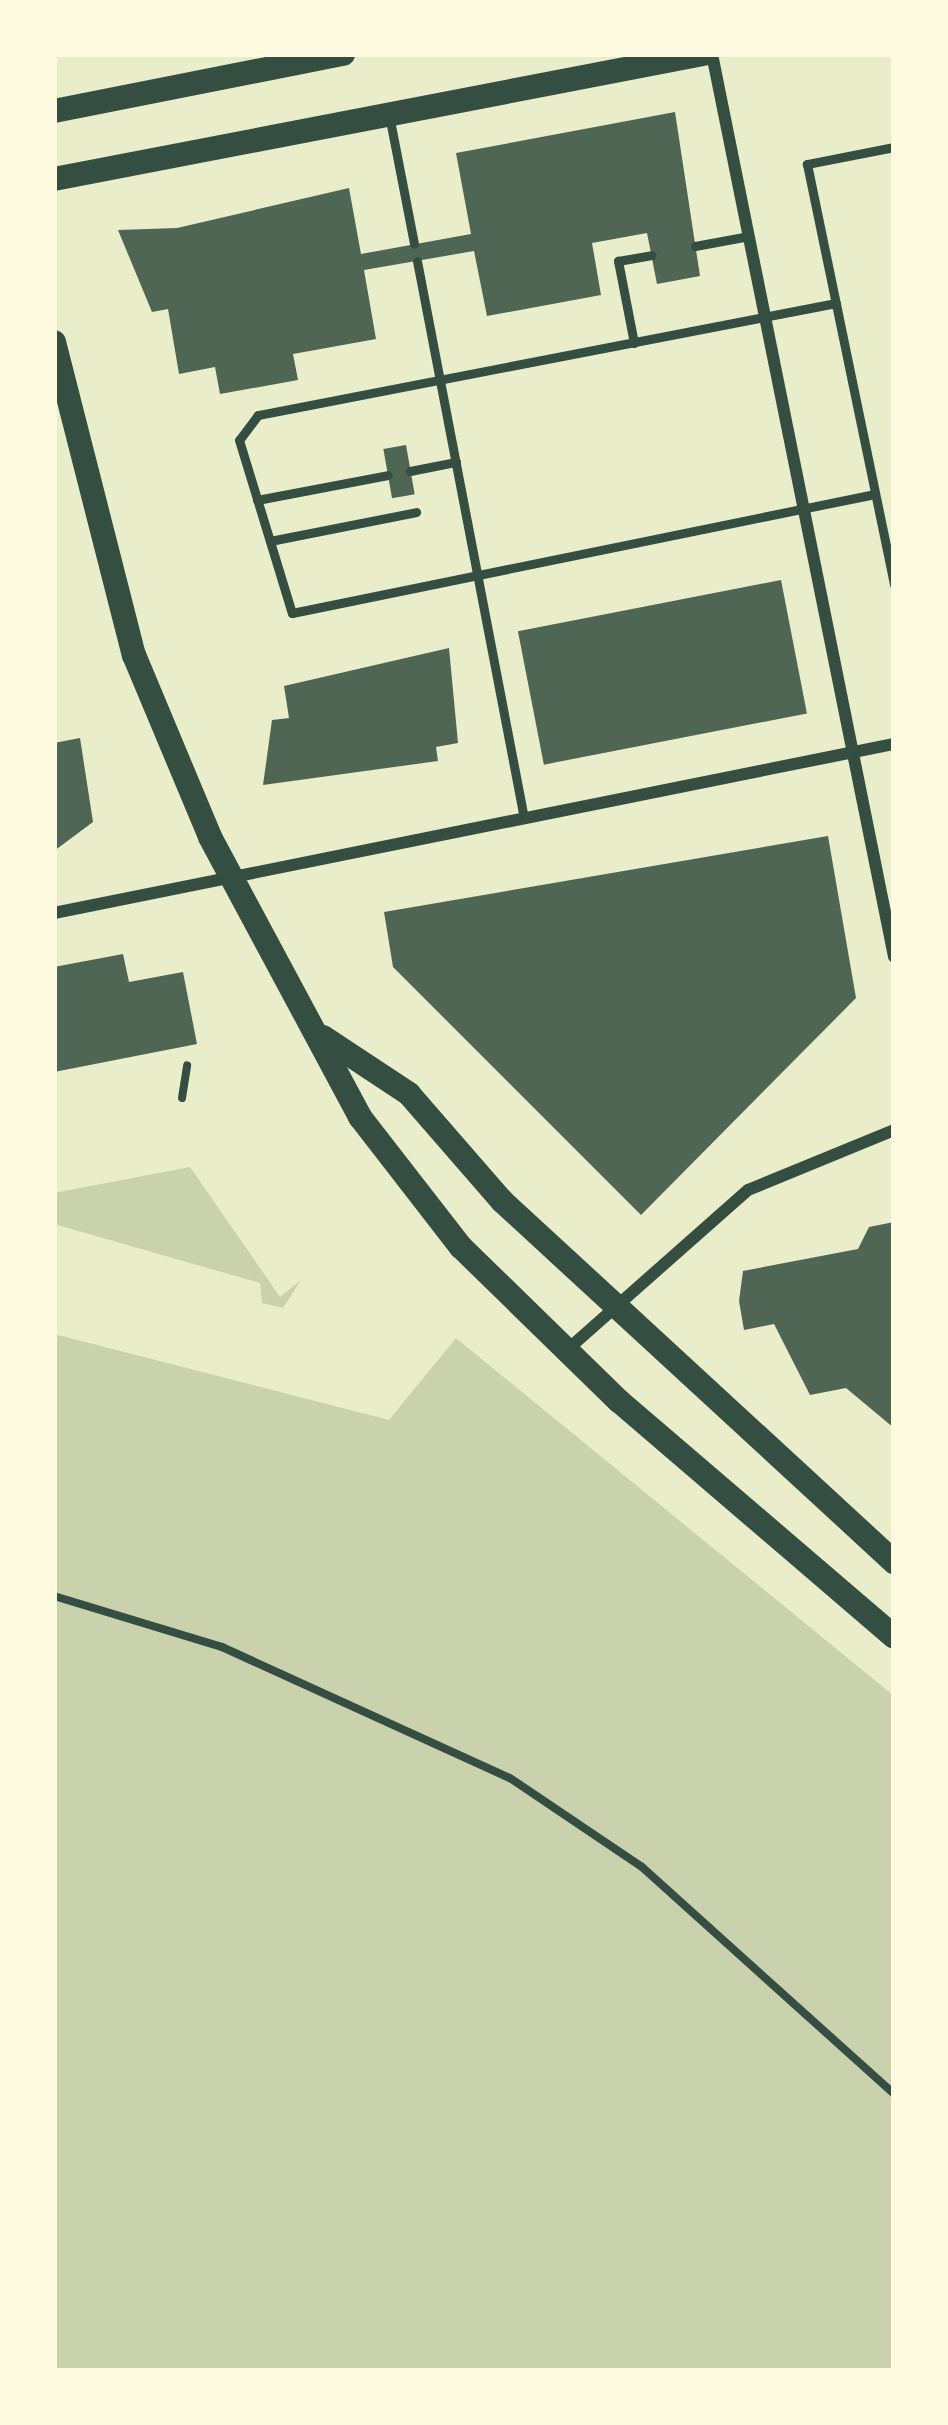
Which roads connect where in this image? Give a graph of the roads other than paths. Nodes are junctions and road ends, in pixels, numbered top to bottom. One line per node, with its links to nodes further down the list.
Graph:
1 (341, 54): 3 (main road)
2 (708, 54): 4 (main road); 7 (street)
3 (54, 110)
4 (389, 114): 6 (main road); 8 (lane)
5 (894, 147): 12 (lane)
6 (54, 179)
7 (749, 236): 9 (lane); 13 (street)
8 (414, 244)
9 (695, 246)
10 (651, 255): 15 (lane)
11 (417, 261): 16 (lane)
12 (836, 303): 13 (lane); 20 (lane)
13 (766, 317): 15 (lane); 22 (street)
14 (54, 342): 30 (main road)
15 (634, 343): 16 (lane)
16 (440, 380): 17 (lane); 21 (lane)
17 (456, 462): 18 (lane); 25 (lane)
18 (410, 470)
19 (388, 475): 21 (lane)
20 (875, 494): 22 (lane); 26 (lane)
21 (257, 500): 24 (lane)
22 (804, 508): 25 (lane); 28 (street)
23 (416, 512): 24 (lane)
24 (270, 541): 25 (lane)
25 (478, 575): 29 (lane)
26 (894, 585)
27 (894, 744): 28 (street)
28 (853, 752): 29 (street); 32 (street)
29 (524, 818): 30 (street)
30 (231, 877): 31 (street); 33 (main road)
31 (54, 913)
32 (894, 957)
33 (322, 1036): 35 (main road); 36 (main road)
34 (894, 1130): 35 (street)
35 (613, 1306): 36 (street); 37 (main road)
36 (567, 1350): 38 (main road)
37 (894, 1562)
38 (894, 1637)

